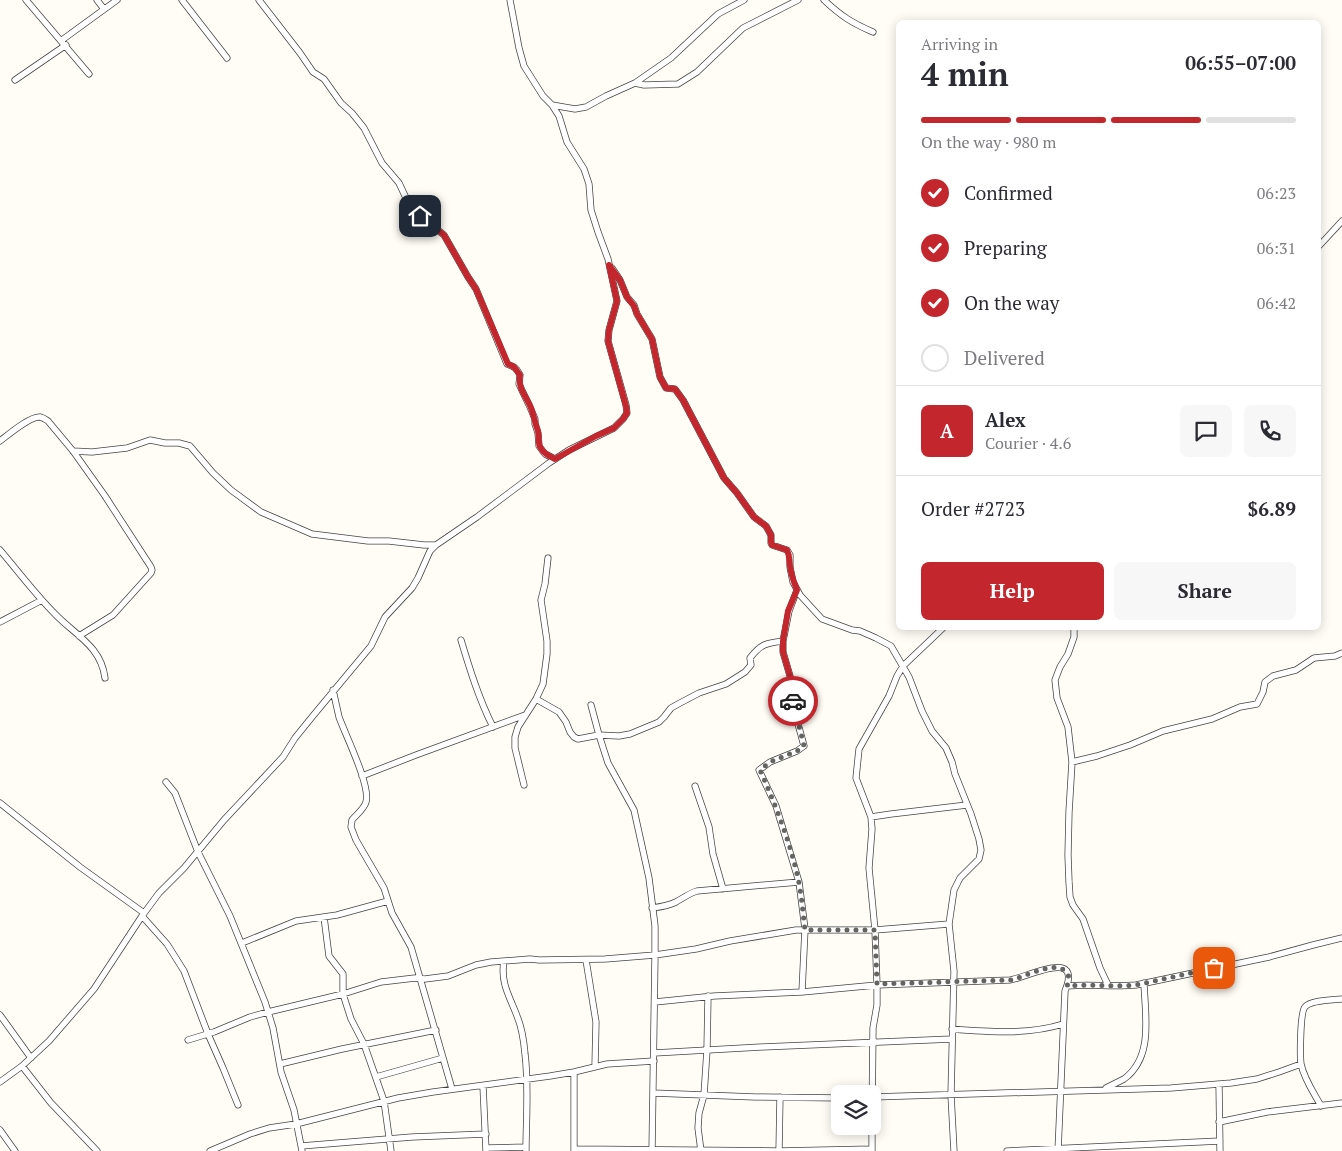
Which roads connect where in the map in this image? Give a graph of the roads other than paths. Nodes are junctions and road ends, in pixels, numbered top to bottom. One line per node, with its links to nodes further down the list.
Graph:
1 (26, 0): 12 (street)
2 (97, 0): 10 (street)
3 (117, 0): 10 (street)
4 (182, 0): 13 (street)
5 (259, 0): 23 (street)
6 (510, 0): 17 (street)
7 (744, 0): 16 (street)
8 (798, 0): 16 (street)
9 (824, 0): 11 (street)
10 (104, 9): 12 (street)
11 (873, 32)
12 (64, 43): 14 (street); 15 (street)
13 (227, 58)
14 (89, 74)
15 (15, 80)
16 (635, 83): 17 (street)
17 (552, 105): 20 (street)
18 (1342, 221): 19 (street)
19 (1321, 244)
20 (609, 265): 23 (street); 27 (street)
21 (0, 441): 22 (street)
22 (73, 451): 24 (street); 32 (street)
23 (555, 459): 24 (street)
24 (436, 545): 38 (street)
25 (0, 550): 28 (street)
26 (548, 558): 39 (street)
27 (797, 590): 34 (street); 36 (street)
28 (42, 600): 29 (street); 32 (street)
29 (0, 622)
30 (941, 630): 36 (street)
31 (1074, 630): 44 (street)
32 (79, 636): 37 (street)
33 (461, 640): 42 (street)
34 (783, 641): 43 (street); 53 (street)
35 (1342, 653): 44 (street)
36 (903, 666): 50 (street); 51 (street)
37 (105, 678)
38 (334, 690): 45 (street); 52 (street)
39 (536, 698): 41 (street); 43 (street)
40 (591, 705): 43 (street)
41 (525, 715): 42 (street); 47 (street)
42 (493, 727): 45 (street)
43 (599, 735): 56 (street)
44 (1072, 762): 71 (street)
45 (362, 776): 55 (street)
46 (166, 782): 52 (street)
47 (524, 785)
48 (695, 786): 54 (street)
49 (0, 803): 57 (street)
50 (967, 805): 51 (street); 59 (street)
51 (871, 817): 61 (street)
52 (198, 852): 57 (street); 63 (street)
53 (799, 882): 54 (street); 60 (street)
54 (723, 889): 56 (street)
55 (388, 901): 58 (street); 67 (street)
56 (652, 908): 64 (street)
57 (143, 915): 83 (street); 90 (street)
58 (324, 917): 63 (street); 74 (street)
59 (949, 924): 61 (street); 68 (street)
60 (805, 930): 61 (street); 64 (street); 73 (street)
61 (875, 930): 70 (street)
62 (1342, 938): 69 (street)
63 (242, 943): 78 (street)
64 (655, 955): 65 (street); 77 (street)
65 (586, 960): 66 (street); 96 (street)
66 (504, 961): 67 (street); 99 (street)
67 (420, 978): 74 (street); 82 (street)
68 (954, 982): 70 (street); 72 (street); 81 (street)
69 (1144, 983): 71 (street); 105 (street)
70 (877, 984): 73 (street); 86 (street)
71 (1108, 985): 72 (street)
72 (1067, 986): 80 (street)
73 (802, 992): 75 (street)
74 (343, 994): 78 (street); 87 (street)
75 (708, 996): 77 (street); 88 (street)
76 (1342, 999): 94 (street)
77 (655, 1002): 89 (street)
78 (268, 1012): 83 (street); 93 (street)
79 (0, 1015): 90 (street)
80 (1064, 1024): 81 (street); 106 (street)
81 (952, 1029): 84 (street)
82 (436, 1030): 87 (street); 91 (street)
83 (208, 1034): 85 (street); 115 (street)
84 (952, 1039): 86 (street); 109 (street)
85 (188, 1040)
86 (873, 1042): 88 (street); 102 (street)
87 (364, 1044): 93 (street); 98 (street)
88 (707, 1050): 89 (street); 108 (street)
89 (654, 1053): 92 (street)
90 (31, 1058): 95 (street)
91 (443, 1058): 98 (street); 104 (street)
92 (654, 1062): 96 (street); 107 (street)
93 (280, 1064): 118 (street)
94 (1301, 1064): 101 (street); 116 (street)
95 (22, 1066): 100 (street); 134 (street)
96 (595, 1066): 97 (street)
97 (574, 1072): 99 (street); 128 (street)
98 (376, 1077): 113 (street)
99 (527, 1080): 103 (street); 126 (street)
100 (0, 1082)
101 (1219, 1084): 105 (street); 117 (street)
102 (873, 1085)
103 (483, 1086): 104 (street); 120 (street)
104 (452, 1089): 113 (street)
105 (1104, 1089): 106 (street)
106 (1061, 1090): 109 (street); 132 (street)
107 (653, 1093): 108 (street); 129 (street)
108 (704, 1095): 110 (street); 130 (street)
109 (951, 1095): 111 (street); 138 (street)
110 (780, 1097): 112 (street); 137 (street)
111 (881, 1097)
112 (831, 1098)
113 (384, 1101): 118 (street); 122 (street)
114 (1342, 1104): 116 (street)
115 (238, 1105)
116 (1321, 1106): 117 (street)
117 (1219, 1122): 123 (street)
118 (296, 1124): 124 (street); 135 (street)
119 (0, 1130): 133 (street)
120 (486, 1134): 122 (street); 127 (street)
121 (872, 1135): 131 (street)
122 (389, 1139): 124 (street); 136 (street)
123 (1220, 1141): 125 (street); 140 (street)
124 (301, 1148)
125 (1126, 1148): 132 (street)
126 (526, 1149): 127 (street)
127 (486, 1150)
128 (574, 1150): 129 (street)
129 (652, 1150): 130 (street)
130 (701, 1150): 137 (street)
131 (872, 1150): 137 (street)
132 (1058, 1150): 139 (street)
133 (15, 1151)
134 (97, 1151)
135 (210, 1151)
136 (390, 1151)
137 (779, 1151)
138 (954, 1151)
139 (1007, 1151)
140 (1220, 1151)

